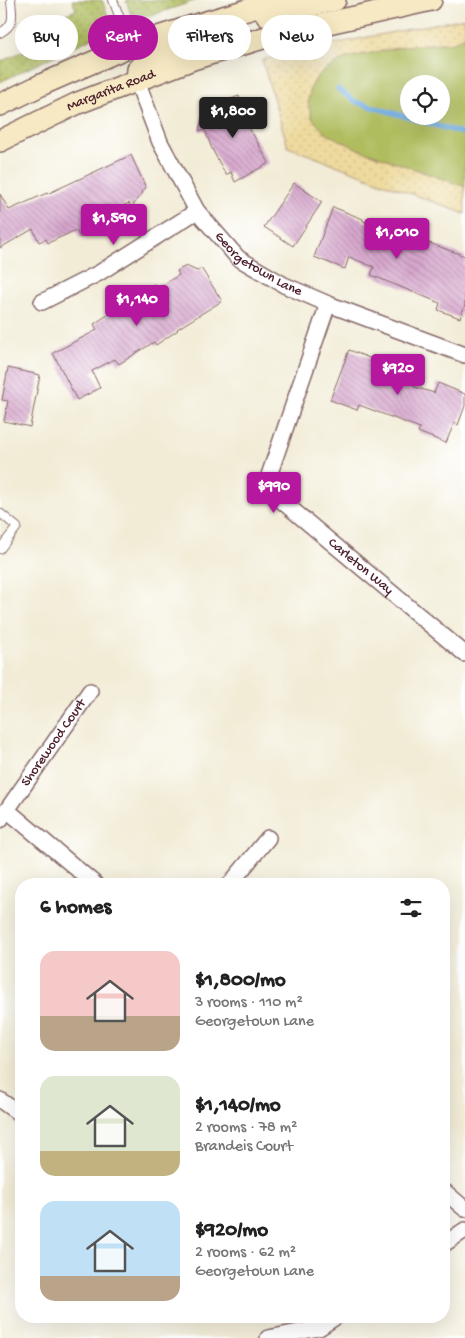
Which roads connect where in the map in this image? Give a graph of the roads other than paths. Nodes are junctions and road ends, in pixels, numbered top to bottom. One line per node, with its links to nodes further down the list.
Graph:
1 (11, 0): 7 (lane)
2 (113, 0): 6 (lane)
3 (281, 0): 8 (main road)
4 (334, 0): 10 (main road)
5 (431, 0): 10 (main road, Margarita Road)
6 (119, 15)
7 (0, 33)
8 (158, 37)
9 (98, 60): 11 (main road)
10 (137, 81): 12 (main road, Margarita Road); 13 (street, Georgetown Lane)
11 (0, 105)
12 (0, 141)
13 (197, 211): 14 (street); 15 (street, Georgetown Lane)
14 (42, 302)
15 (328, 304): 16 (street, Georgetown Lane); 19 (street, Carleton Way)
16 (465, 355)
17 (0, 513): 18 (lane)
18 (0, 549)
19 (465, 654)
20 (90, 691): 21 (street, Shorewood Court)
21 (4, 815): 23 (street)
22 (268, 838): 24 (street)
23 (88, 878)
24 (235, 878)
25 (0, 1100): 26 (street)
26 (15, 1111)
27 (450, 1196): 28 (street)
28 (465, 1209)
29 (465, 1230): 30 (street)
30 (450, 1240)
31 (330, 1323): 32 (street)
32 (321, 1333): 33 (street)
33 (268, 1338)

